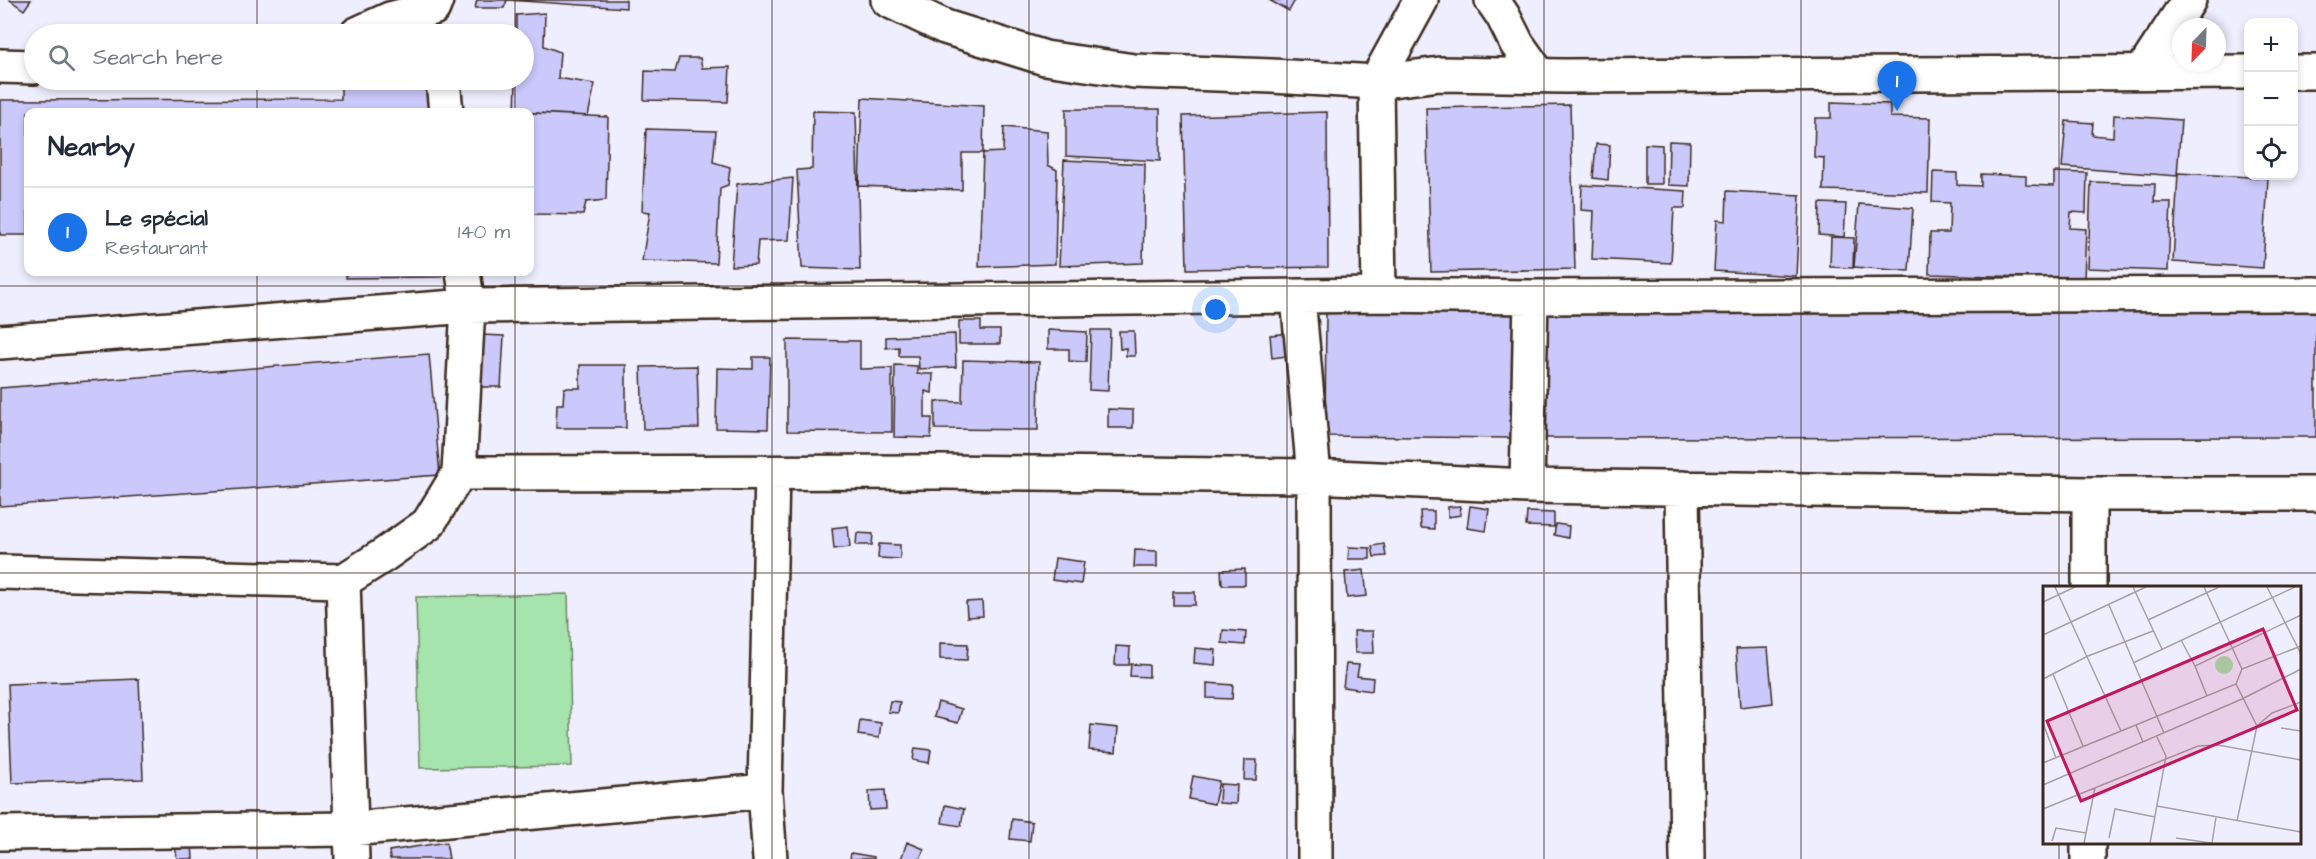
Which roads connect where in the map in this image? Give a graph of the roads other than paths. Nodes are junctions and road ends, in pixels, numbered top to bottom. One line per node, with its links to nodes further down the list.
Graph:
1 (888, 0): 14 (street)
2 (1421, 0): 14 (street)
3 (1492, 0): 13 (street)
4 (2189, 0): 9 (street)
5 (435, 14): 6 (street)
6 (379, 24)
7 (0, 66): 8 (street)
8 (24, 67)
9 (2142, 72): 10 (street); 13 (street)
10 (2244, 72)
11 (2298, 72): 12 (street)
12 (2316, 72)
13 (1539, 75): 14 (street)
14 (1376, 82): 19 (street)
15 (444, 90): 16 (street)
16 (446, 108)
17 (464, 276): 22 (street)
18 (2316, 294): 21 (street)
19 (1378, 295): 20 (street); 21 (street)
20 (1298, 297): 22 (street); 26 (street)
21 (1531, 297): 27 (street)
22 (468, 306): 23 (street); 24 (street)
23 (0, 342)
24 (459, 473): 25 (street); 32 (street)
25 (772, 473): 26 (street); 34 (street)
26 (1314, 476): 27 (street); 38 (street)
27 (1527, 486): 28 (street)
28 (1682, 488): 29 (street); 39 (street)
29 (2089, 494): 30 (street); 33 (street)
30 (2316, 494)
31 (0, 572): 32 (street)
32 (343, 581): 36 (street)
33 (2089, 586)
34 (765, 791): 36 (street); 37 (street)
35 (0, 833): 36 (street)
36 (352, 844)
37 (770, 859)
38 (1315, 859)
39 (1687, 859)

